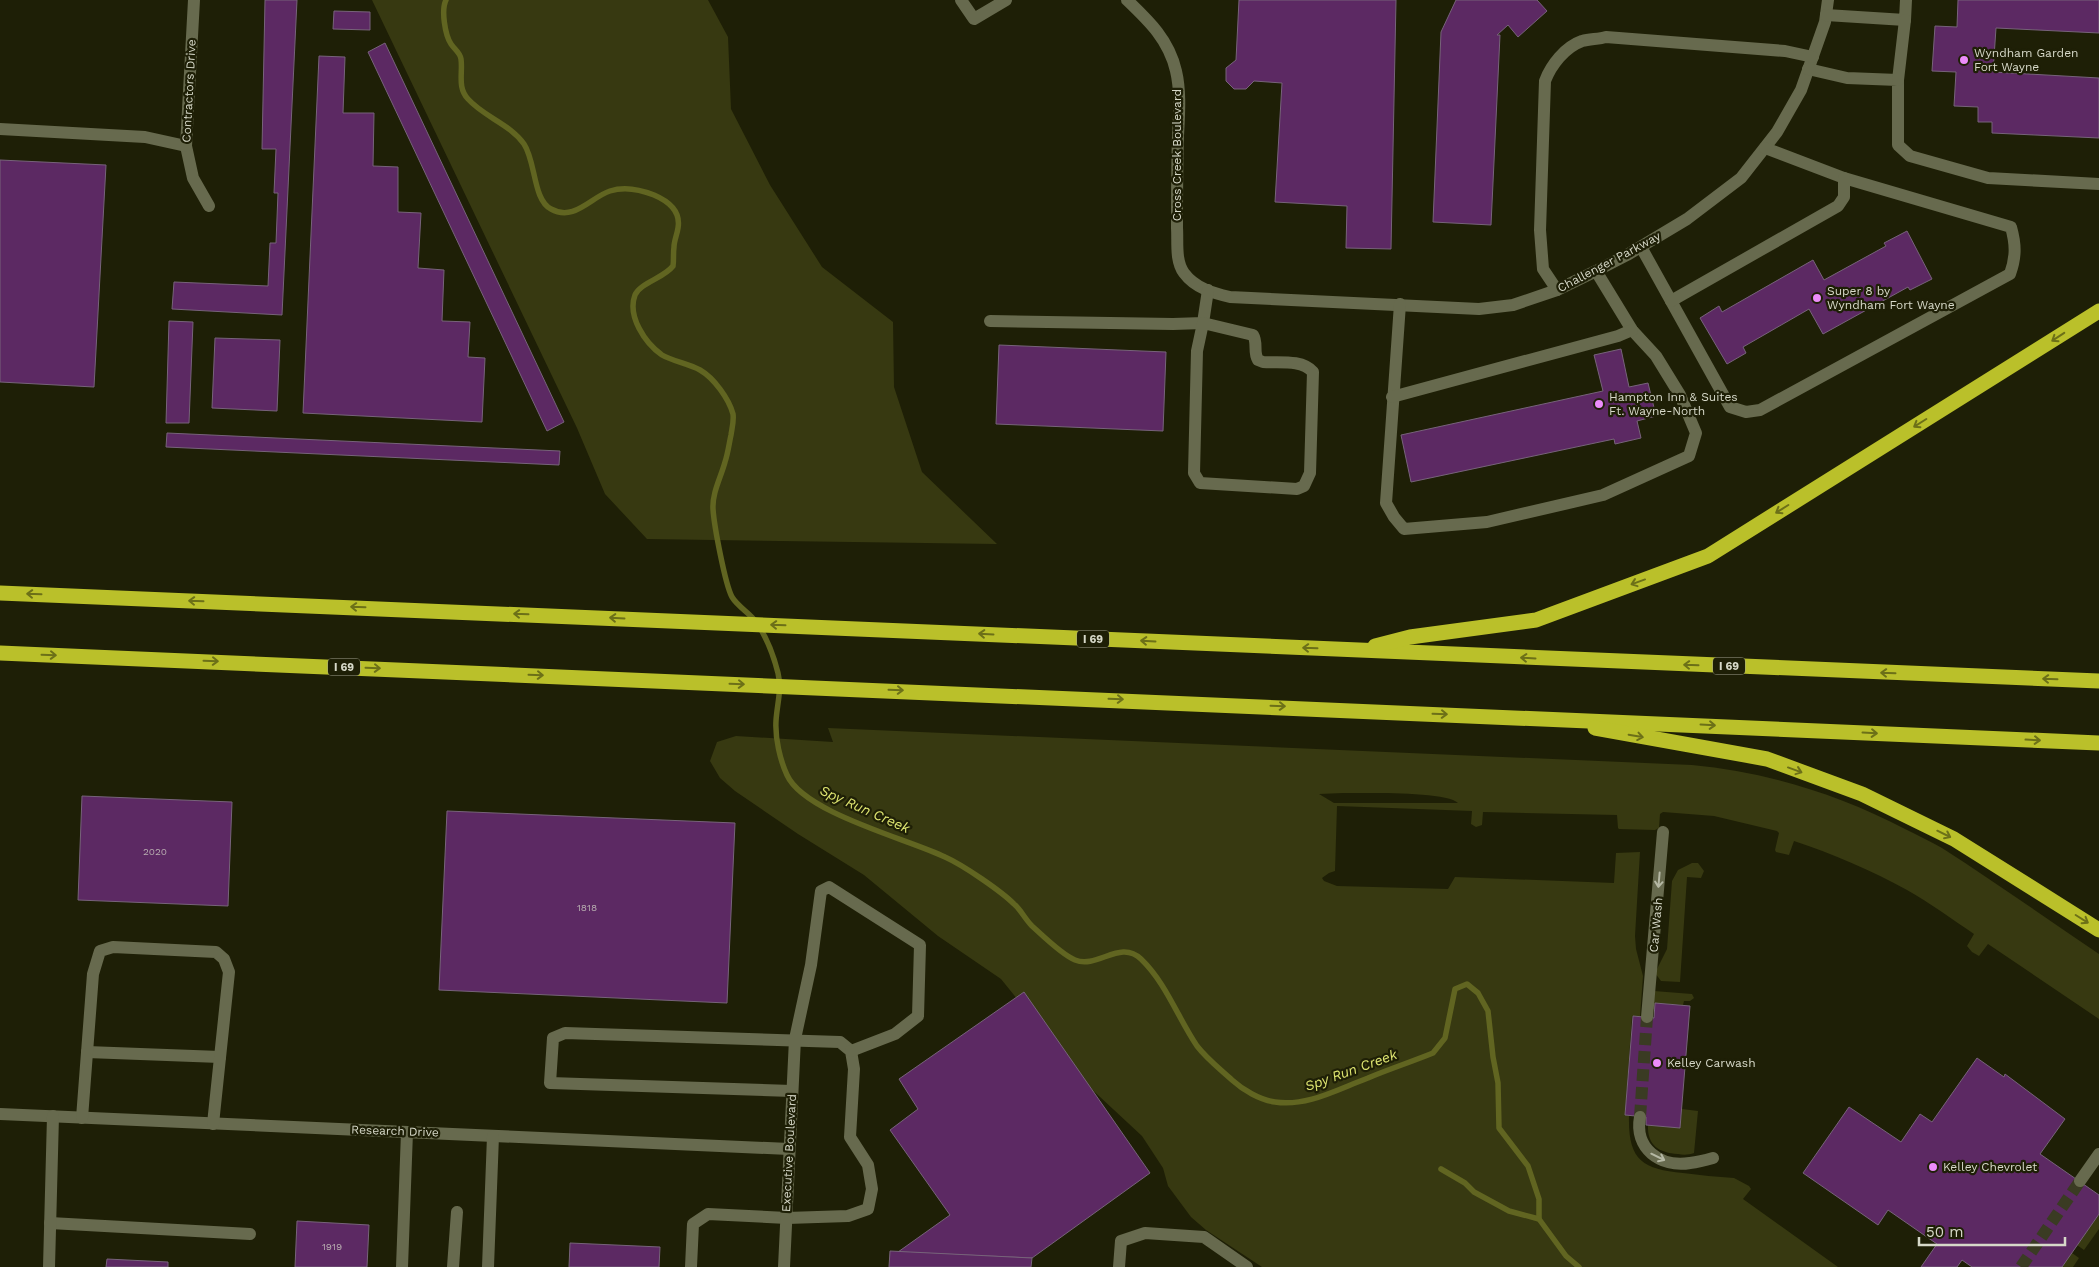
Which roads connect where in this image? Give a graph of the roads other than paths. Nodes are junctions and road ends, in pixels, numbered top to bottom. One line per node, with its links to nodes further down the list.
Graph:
1 (194, 0): 13 (street, Contractors Drive)
2 (961, 0): 3 (street)
3 (1006, 0)
4 (1128, 0): 20 (street, Cross Creek Boulevard)
5 (1828, 0): 7 (street, Challenger Parkway)
6 (1906, 0): 8 (street)
7 (1826, 15): 8 (street); 9 (street, Challenger Parkway)
8 (1904, 20): 11 (street)
9 (1813, 57): 10 (street, Challenger Parkway); 21 (street)
10 (1808, 69): 11 (street); 14 (street, Challenger Parkway)
11 (1898, 80): 16 (street)
12 (0, 129): 13 (street)
13 (186, 146): 17 (street, Contractors Drive)
14 (1765, 148): 15 (street); 18 (street, Challenger Parkway)
15 (1844, 178): 23 (street); 23 (street)
16 (2099, 184)
17 (209, 206)
18 (1641, 247): 19 (street, Challenger Parkway); 23 (street)
19 (1596, 271): 21 (street, Challenger Parkway); 28 (street)
20 (1208, 290): 22 (street, Cross Creek Boulevard); 27 (street)
21 (1557, 290): 24 (street, Challenger Parkway)
22 (1230, 297): 24 (street, Challenger Parkway)
23 (1672, 302)
24 (1400, 304): 29 (street)
25 (2099, 311): 31 (highway, one-way to 31)
26 (990, 322): 27 (street)
27 (1203, 322): 27 (street)
28 (1632, 330): 29 (street); 29 (street)
29 (1392, 397)
30 (0, 593): 31 (highway, I 69, one-way to 30)
31 (1359, 650): 33 (highway, I 69, one-way to 31)
32 (0, 653): 34 (highway, I 69, one-way to 34)
33 (2099, 681)
34 (1537, 718): 35 (highway, I 69, one-way to 35); 37 (highway, one-way to 37)
35 (2099, 743)
36 (1663, 832): 38 (street, Car Wash, one-way to 38)
37 (2099, 930)
38 (1647, 1017)
39 (795, 1039): 40 (street); 40 (street, Executive Boulevard); 43 (street, Executive Boulevard); 43 (street)
40 (850, 1051): 56 (street)
41 (87, 1052): 42 (street); 42 (street); 47 (street)
42 (220, 1057): 48 (street)
43 (792, 1091): 51 (street, Executive Boulevard)
44 (0, 1114): 45 (street, Research Drive)
45 (53, 1116): 47 (street, Research Drive); 57 (street)
46 (1640, 1117): 53 (street, one-way to 53)
47 (82, 1118): 48 (street, Research Drive)
48 (213, 1124): 49 (street, Research Drive)
49 (407, 1132): 50 (street, Research Drive); 60 (street)
50 (494, 1136): 51 (street, Research Drive); 62 (street)
51 (790, 1148): 56 (street, Executive Boulevard)
52 (2099, 1154): 54 (street)
53 (1713, 1158)
54 (2080, 1181)
55 (457, 1212): 61 (street)
56 (787, 1218): 63 (street); 64 (street, Executive Boulevard)
57 (50, 1223): 58 (street); 59 (street)
58 (250, 1234)
59 (49, 1267)
60 (402, 1267)
61 (453, 1267)
62 (488, 1267)
63 (691, 1267)
64 (784, 1267)
65 (1119, 1267): 66 (street)
66 (1246, 1267)

